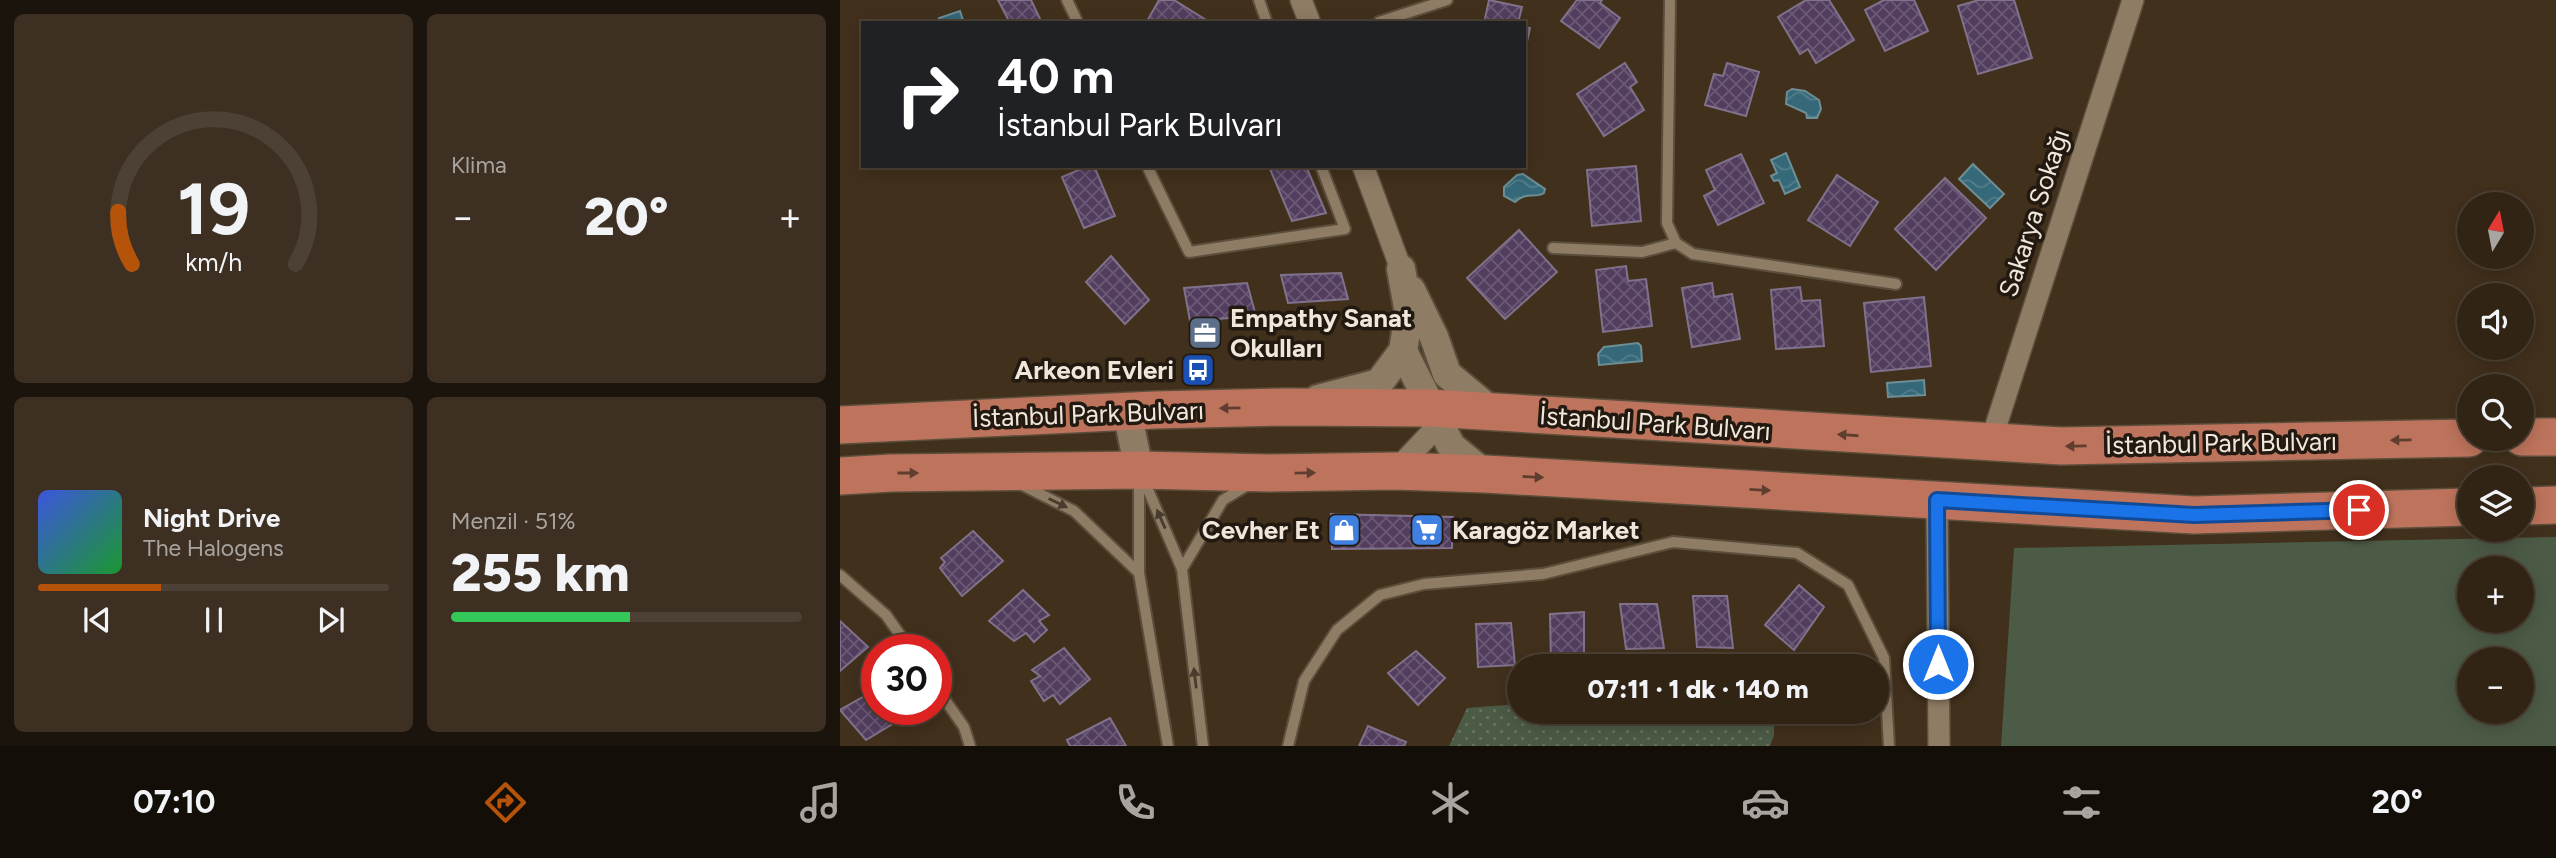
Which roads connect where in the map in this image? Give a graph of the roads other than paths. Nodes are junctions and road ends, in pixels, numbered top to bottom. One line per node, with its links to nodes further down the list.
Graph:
1 (1067, 0): 7 (lane)
2 (1259, 0): 8 (lane)
3 (1301, 0): 9 (street)
4 (1447, 0): 10 (lane)
5 (1670, 0): 14 (lane)
6 (2133, 0): 26 (street, Sakarya Sokağı)
7 (1077, 21)
8 (1266, 21)
9 (1309, 21)
10 (1382, 21)
11 (1148, 168): 12 (lane)
12 (1322, 168)
13 (1364, 168): 16 (street)
14 (1676, 243): 15 (lane); 17 (lane)
15 (1553, 248)
16 (1401, 269): 18 (street); 19 (street)
17 (1896, 284)
18 (1404, 351): 19 (street); 20 (street)
19 (1437, 402): 20 (highway, İstanbul Park Bulvarı); 26 (highway, İstanbul Park Bulvarı, one-way to 19); 28 (street); 31 (street)
20 (1286, 407): 21 (highway, İstanbul Park Bulvarı, one-way to 21)
21 (1127, 411): 22 (highway, İstanbul Park Bulvarı); 27 (street)
22 (840, 425)
23 (2534, 437): 24 (highway)
24 (2556, 437)
25 (2457, 438): 26 (highway, İstanbul Park Bulvarı, one-way to 26)
26 (1990, 444)
27 (1139, 470): 29 (highway, İstanbul Park Bulvarı); 30 (highway, İstanbul Park Bulvarı); 37 (lane, one-way to 27); 38 (lane)
28 (1395, 471): 30 (highway, İstanbul Park Bulvarı, one-way to 28); 31 (highway, İstanbul Park Bulvarı)
29 (996, 473): 32 (highway, İstanbul Park Bulvarı, one-way to 29); 38 (lane, one-way to 38)
30 (1269, 473): 37 (lane)
31 (1485, 474): 33 (highway, İstanbul Park Bulvarı, one-way to 33)
32 (840, 476)
33 (1937, 500): 36 (highway, İstanbul Park Bulvarı); 47 (street)
34 (2556, 505): 35 (highway)
35 (2534, 506)
36 (2457, 507)
37 (1182, 569): 44 (lane, one-way to 37)
38 (1139, 573): 43 (lane)
39 (840, 575): 40 (lane)
40 (899, 634)
41 (952, 710): 42 (lane)
42 (970, 746)
43 (1168, 746)
44 (1203, 746)
45 (1288, 746): 46 (lane)
46 (1889, 746)
47 (1939, 746)

